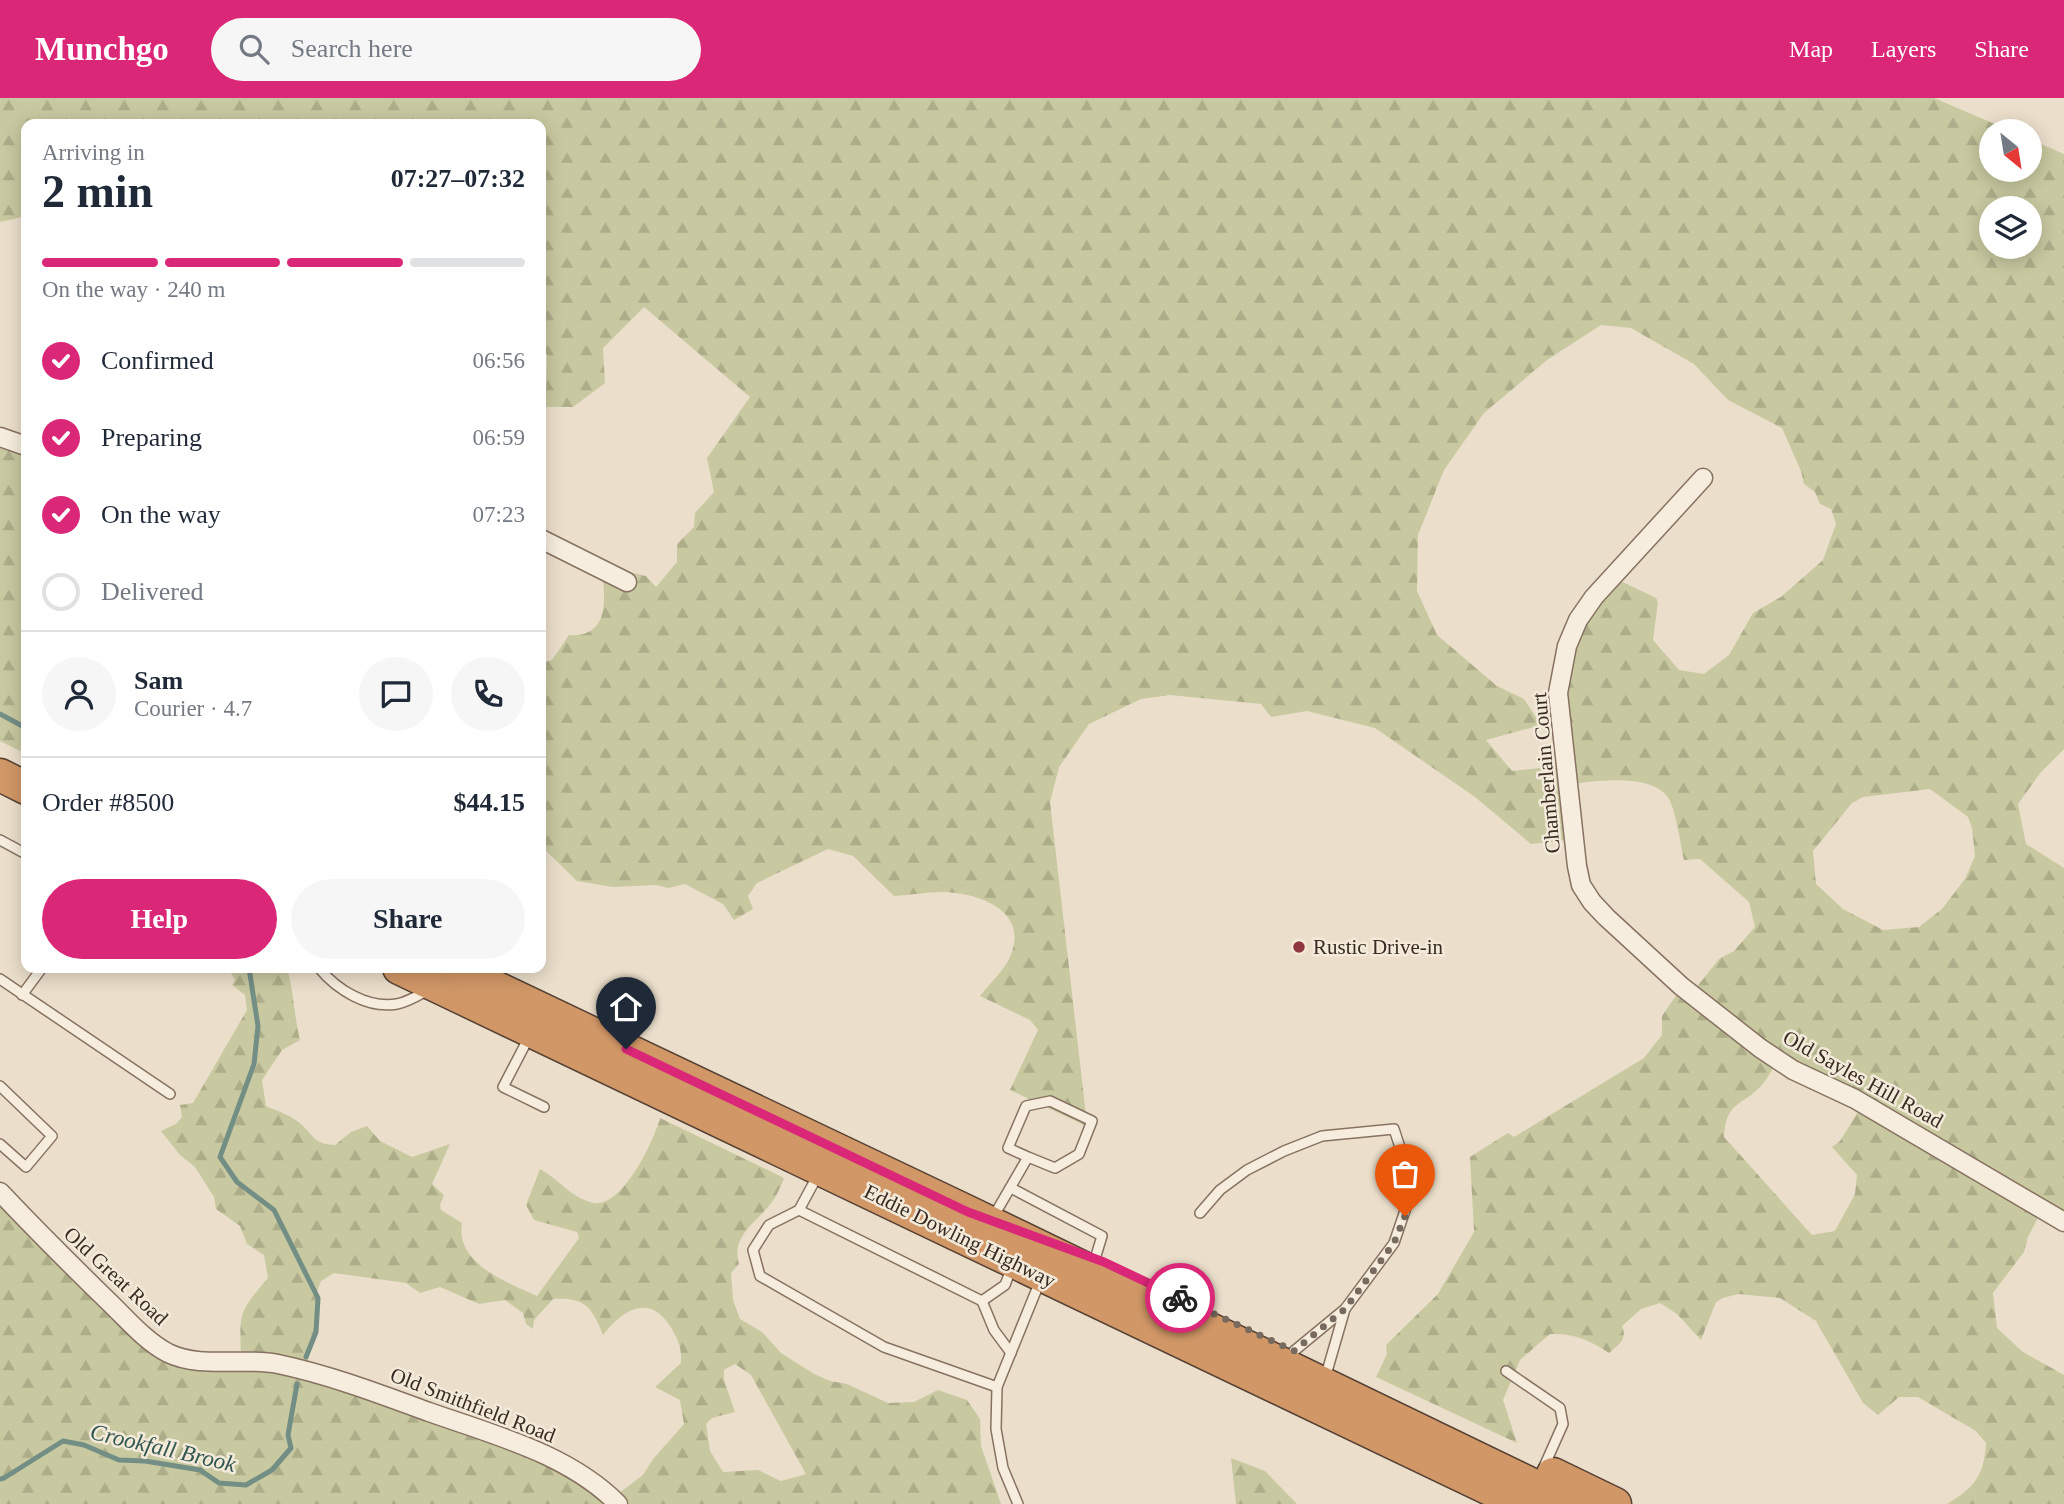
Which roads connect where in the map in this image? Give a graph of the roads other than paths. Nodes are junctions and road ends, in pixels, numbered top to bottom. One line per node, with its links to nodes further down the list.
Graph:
1 (0, 437): 2 (street)
2 (21, 444)
3 (1703, 478): 12 (street, Chamberlain Court)
4 (546, 542): 5 (street)
5 (627, 582)
6 (0, 752): 7 (highway)
7 (21, 762)
8 (0, 775): 9 (highway)
9 (21, 786)
10 (0, 841): 11 (lane)
11 (21, 852)
12 (1592, 902): 31 (street, Old Sayles Hill Road)
13 (38, 973): 18 (lane)
14 (323, 973): 16 (lane)
15 (425, 973): 16 (highway, Eddie Dowling Highway)
16 (446, 977): 19 (highway, Eddie Dowling Highway); 30 (highway, Eddie Dowling Highway)
17 (0, 979): 18 (lane)
18 (23, 994): 22 (lane)
19 (486, 1009): 20 (highway); 47 (highway, Eddie Dowling Highway)
20 (529, 1037): 23 (lane); 28 (highway)
21 (0, 1086): 24 (lane)
22 (170, 1094)
23 (544, 1107)
24 (0, 1144)
25 (1028, 1157): 25 (lane); 26 (lane)
26 (1011, 1188): 30 (lane); 32 (lane)
27 (0, 1192): 40 (street, Old Great Road)
28 (806, 1197): 33 (highway); 35 (lane); 42 (lane)
29 (1200, 1213): 36 (lane)
30 (979, 1216): 32 (highway); 48 (highway, Eddie Dowling Highway)
31 (2064, 1222)
32 (1095, 1259): 37 (highway)
33 (1008, 1277): 34 (highway); 35 (lane)
34 (1036, 1291): 38 (lane); 46 (highway)
35 (982, 1301): 38 (lane)
36 (1345, 1309): 37 (lane); 39 (lane)
37 (1294, 1351): 39 (highway)
38 (1011, 1353): 42 (lane)
39 (1328, 1368): 43 (highway)
40 (302, 1371): 44 (street, Old Smithfield Road)
41 (1506, 1371): 43 (lane)
42 (996, 1387): 45 (lane)
43 (1543, 1469): 49 (highway)
44 (618, 1504)
45 (1018, 1504)
46 (1483, 1504)
47 (1521, 1504)
48 (1572, 1504)
49 (1615, 1504)

